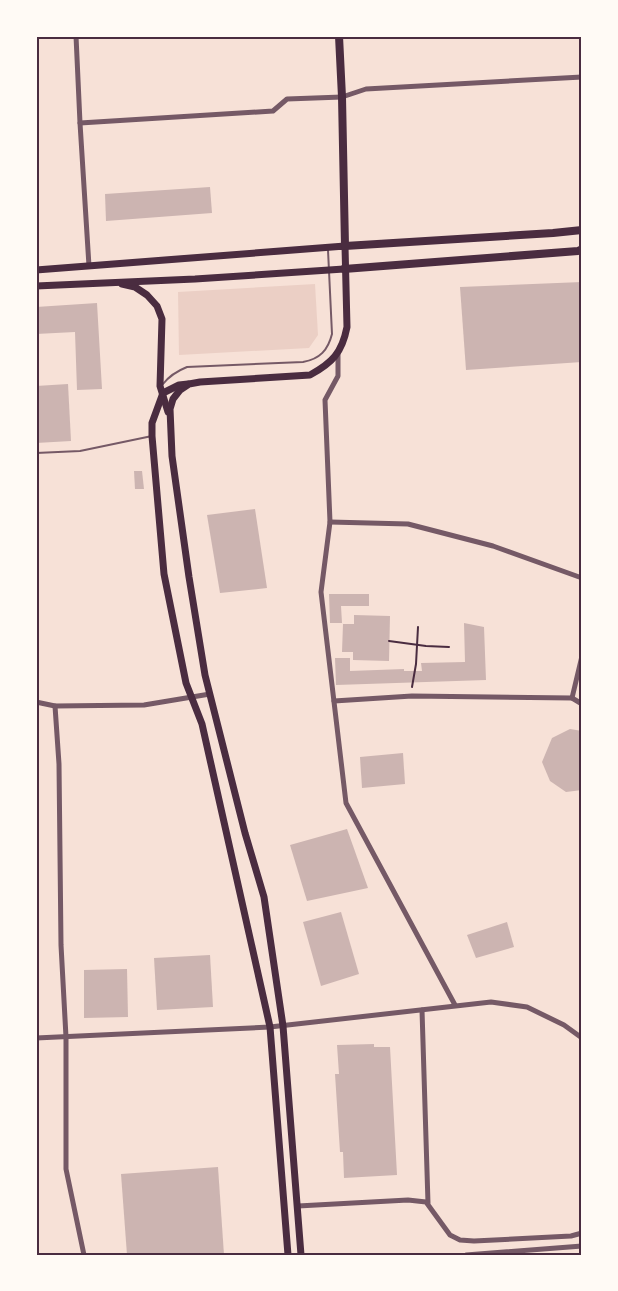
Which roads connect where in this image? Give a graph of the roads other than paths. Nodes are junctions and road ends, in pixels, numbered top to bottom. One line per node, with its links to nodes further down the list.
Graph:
1 (76, 36): 5 (street)
2 (339, 36): 4 (main road)
3 (582, 76): 4 (street)
4 (342, 97): 5 (street); 7 (main road)
5 (80, 123): 10 (street)
6 (582, 230): 7 (main road)
7 (345, 246): 8 (main road); 11 (main road)
8 (327, 248): 10 (main road); 13 (lane)
9 (582, 249): 11 (main road)
10 (89, 266): 12 (main road)
11 (344, 269): 13 (main road); 16 (main road)
12 (36, 270)
13 (329, 270): 14 (main road); 18 (lane)
14 (107, 282): 15 (main road); 18 (main road)
15 (36, 286)
16 (338, 354): 17 (main road); 22 (street)
17 (200, 382): 18 (main road); 19 (main road)
18 (163, 393): 19 (main road); 20 (main road)
19 (170, 420): 25 (main road)
20 (152, 436): 21 (lane); 26 (main road)
21 (36, 453)
22 (330, 522): 23 (street); 28 (street)
23 (582, 578)
24 (582, 656): 27 (street)
25 (210, 694): 26 (street); 34 (main road)
26 (192, 697): 31 (street); 35 (main road)
27 (572, 698): 28 (street); 30 (street)
28 (334, 701): 32 (street)
29 (36, 702): 31 (street)
30 (582, 704)
31 (55, 706): 36 (street)
32 (455, 1005): 33 (street); 38 (street)
33 (422, 1010): 34 (street); 39 (street)
34 (283, 1026): 35 (street); 40 (main road)
35 (270, 1027): 36 (street); 44 (main road)
36 (66, 1037): 37 (street); 43 (street)
37 (36, 1038)
38 (582, 1038)
39 (429, 1205): 40 (street); 41 (street)
40 (298, 1206): 45 (main road)
41 (582, 1233)
42 (582, 1246): 46 (street)
43 (84, 1255)
44 (288, 1255)
45 (301, 1255)
46 (466, 1255)

